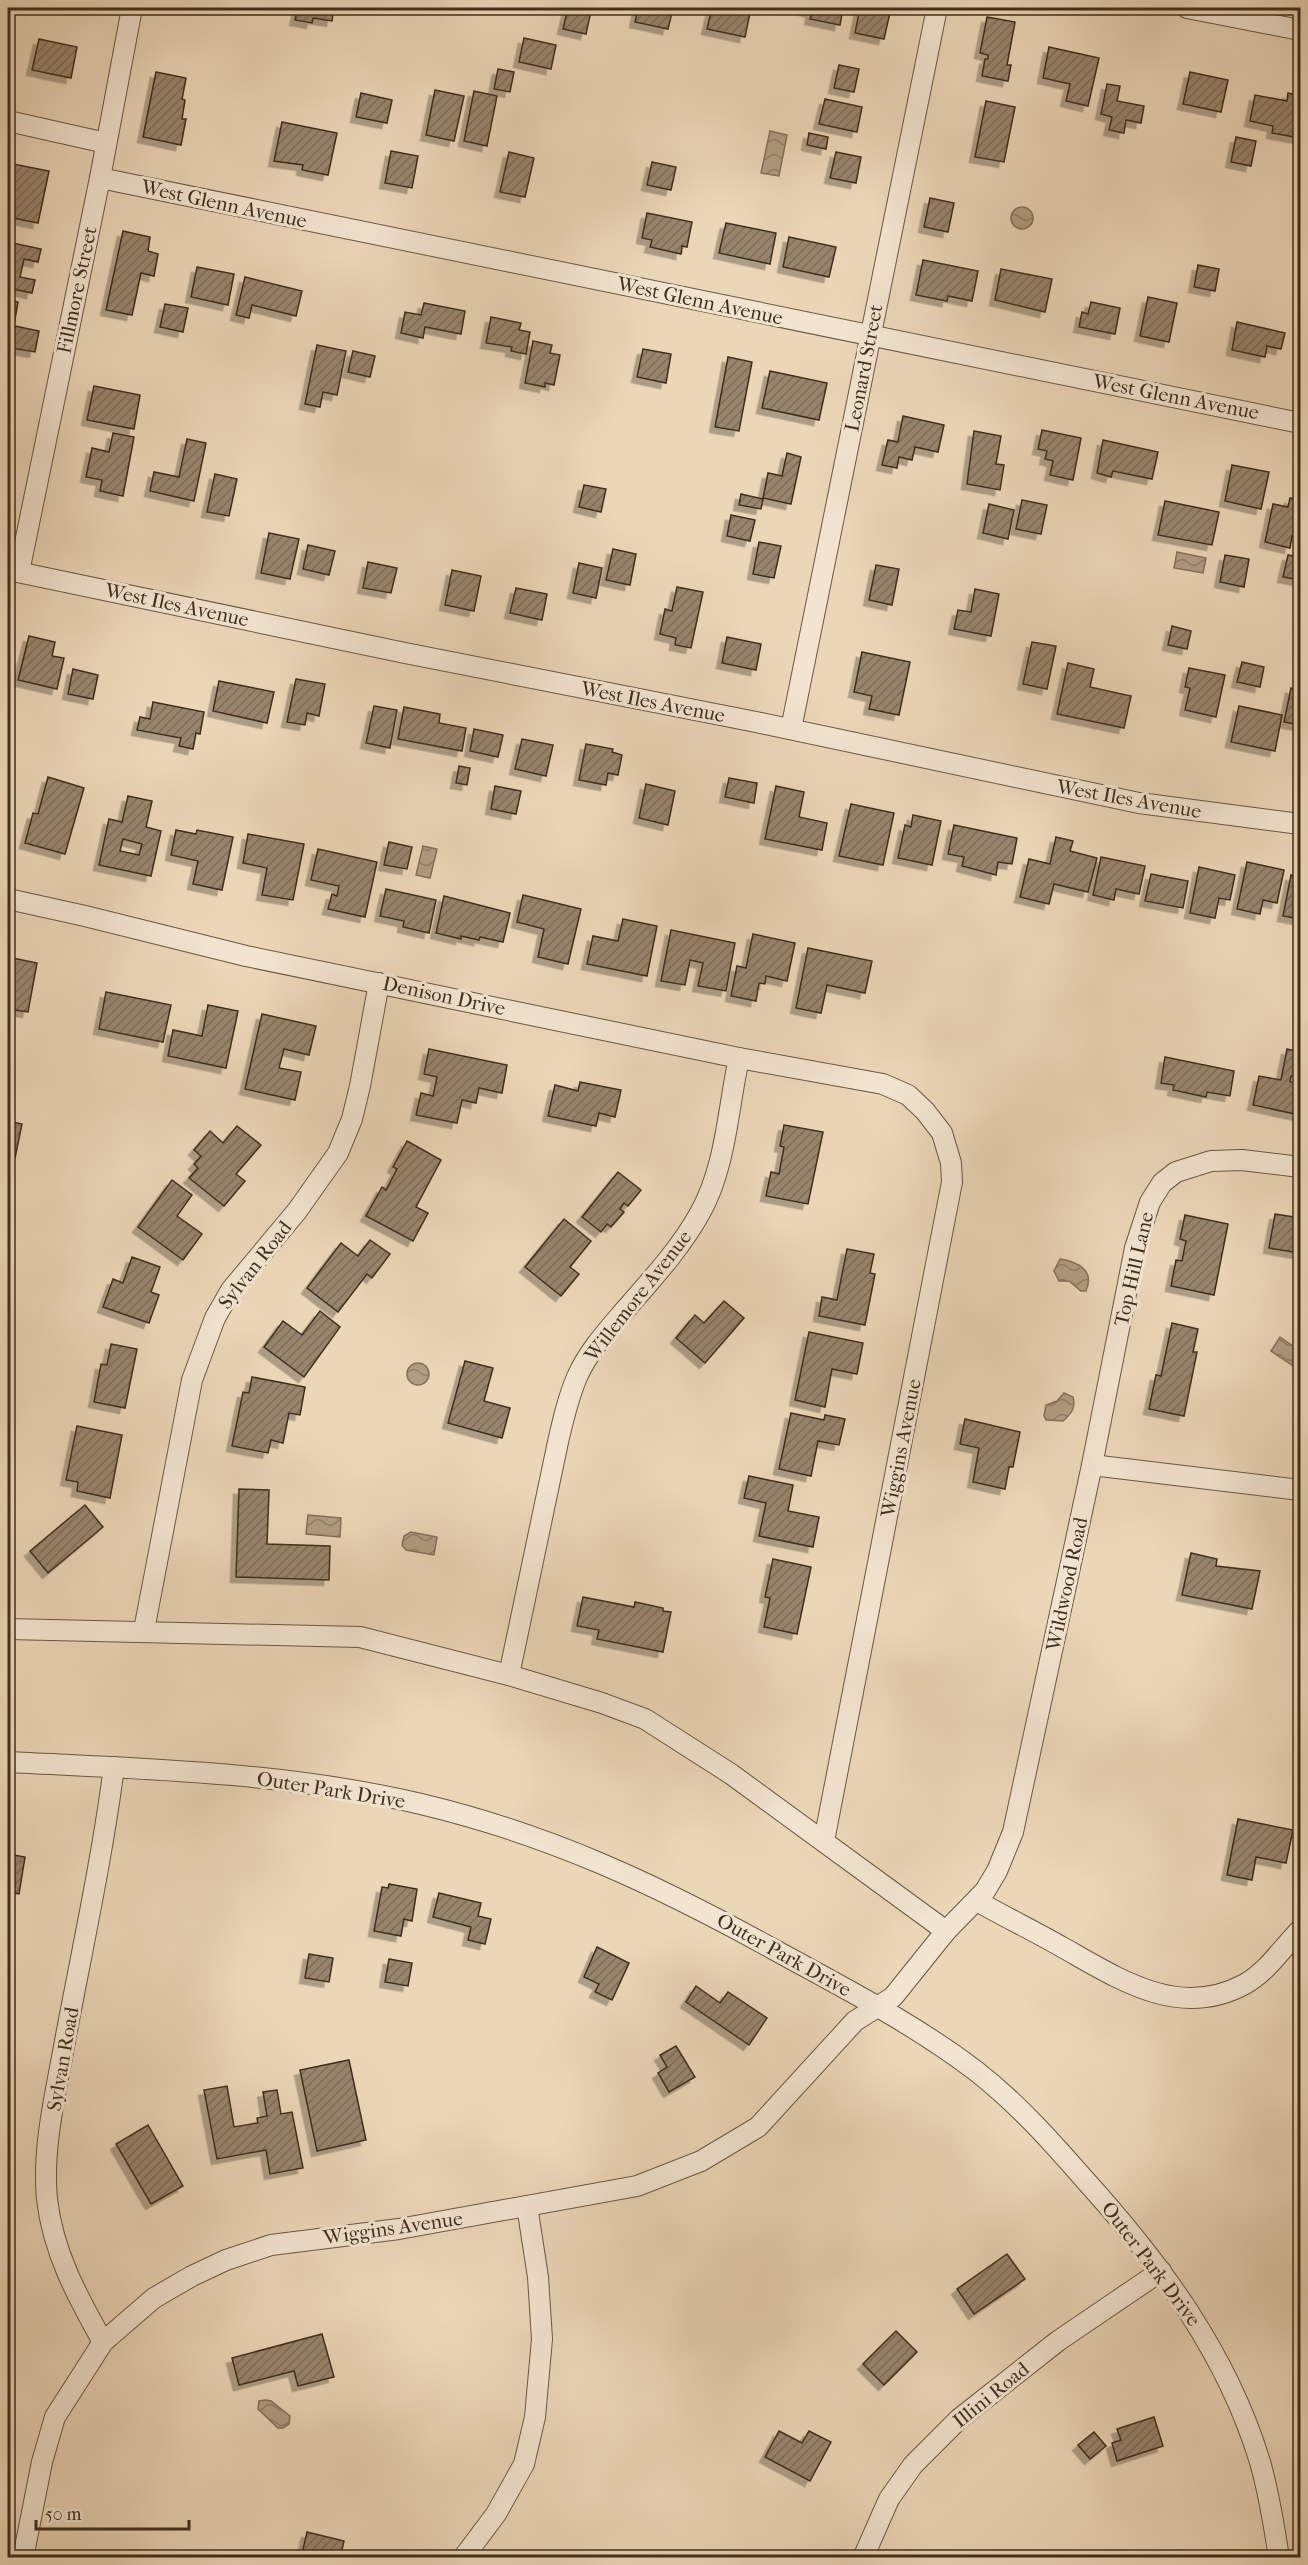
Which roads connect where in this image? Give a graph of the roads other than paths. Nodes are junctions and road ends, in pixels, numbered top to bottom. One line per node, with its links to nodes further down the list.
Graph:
1 (132, 8): 6 (street, Fillmore Street)
2 (937, 8): 8 (street, Leonard Street)
3 (1187, 8): 4 (street)
4 (1300, 30)
5 (8, 121): 6 (street)
6 (106, 143): 7 (street, Fillmore Street)
7 (100, 178): 8 (street, West Glenn Avenue); 10 (street, Fillmore Street)
8 (871, 336): 9 (street, West Glenn Avenue); 11 (street, Leonard Street)
9 (1300, 423)
10 (13, 571): 11 (street, West Iles Avenue)
11 (792, 729): 12 (street, West Iles Avenue)
12 (1300, 824)
13 (8, 899): 14 (street, Denison Drive)
14 (379, 983): 15 (street, Denison Drive); 21 (street, Sylvan Road)
15 (739, 1058): 16 (street, Denison Drive); 22 (street, Willemore Avenue)
16 (883, 1084): 25 (street, Wiggins Avenue)
17 (1300, 1167): 18 (street, Top Hill Lane)
18 (1092, 1465): 19 (street); 26 (street, Wildwood Road)
19 (1300, 1490)
20 (8, 1629): 21 (street)
21 (144, 1630): 22 (street)
22 (509, 1676): 25 (street)
23 (8, 1762): 24 (street, Outer Park Drive)
24 (114, 1767): 29 (street, Outer Park Drive); 32 (street, Sylvan Road)
25 (824, 1841): 28 (street)
26 (977, 1901): 27 (street); 28 (street, Wildwood Road)
27 (1300, 1930)
28 (946, 1931): 29 (street, Wildwood Road)
29 (877, 2007): 30 (street, Wiggins Avenue); 31 (street, Outer Park Drive)
30 (527, 2206): 32 (street, Wiggins Avenue); 34 (street)
31 (1161, 2271): 35 (street, Illini Road); 36 (street, Outer Park Drive)
32 (103, 2342): 33 (street, Wiggins Avenue)
33 (23, 2558)
34 (463, 2558)
35 (863, 2558)
36 (1279, 2558)

